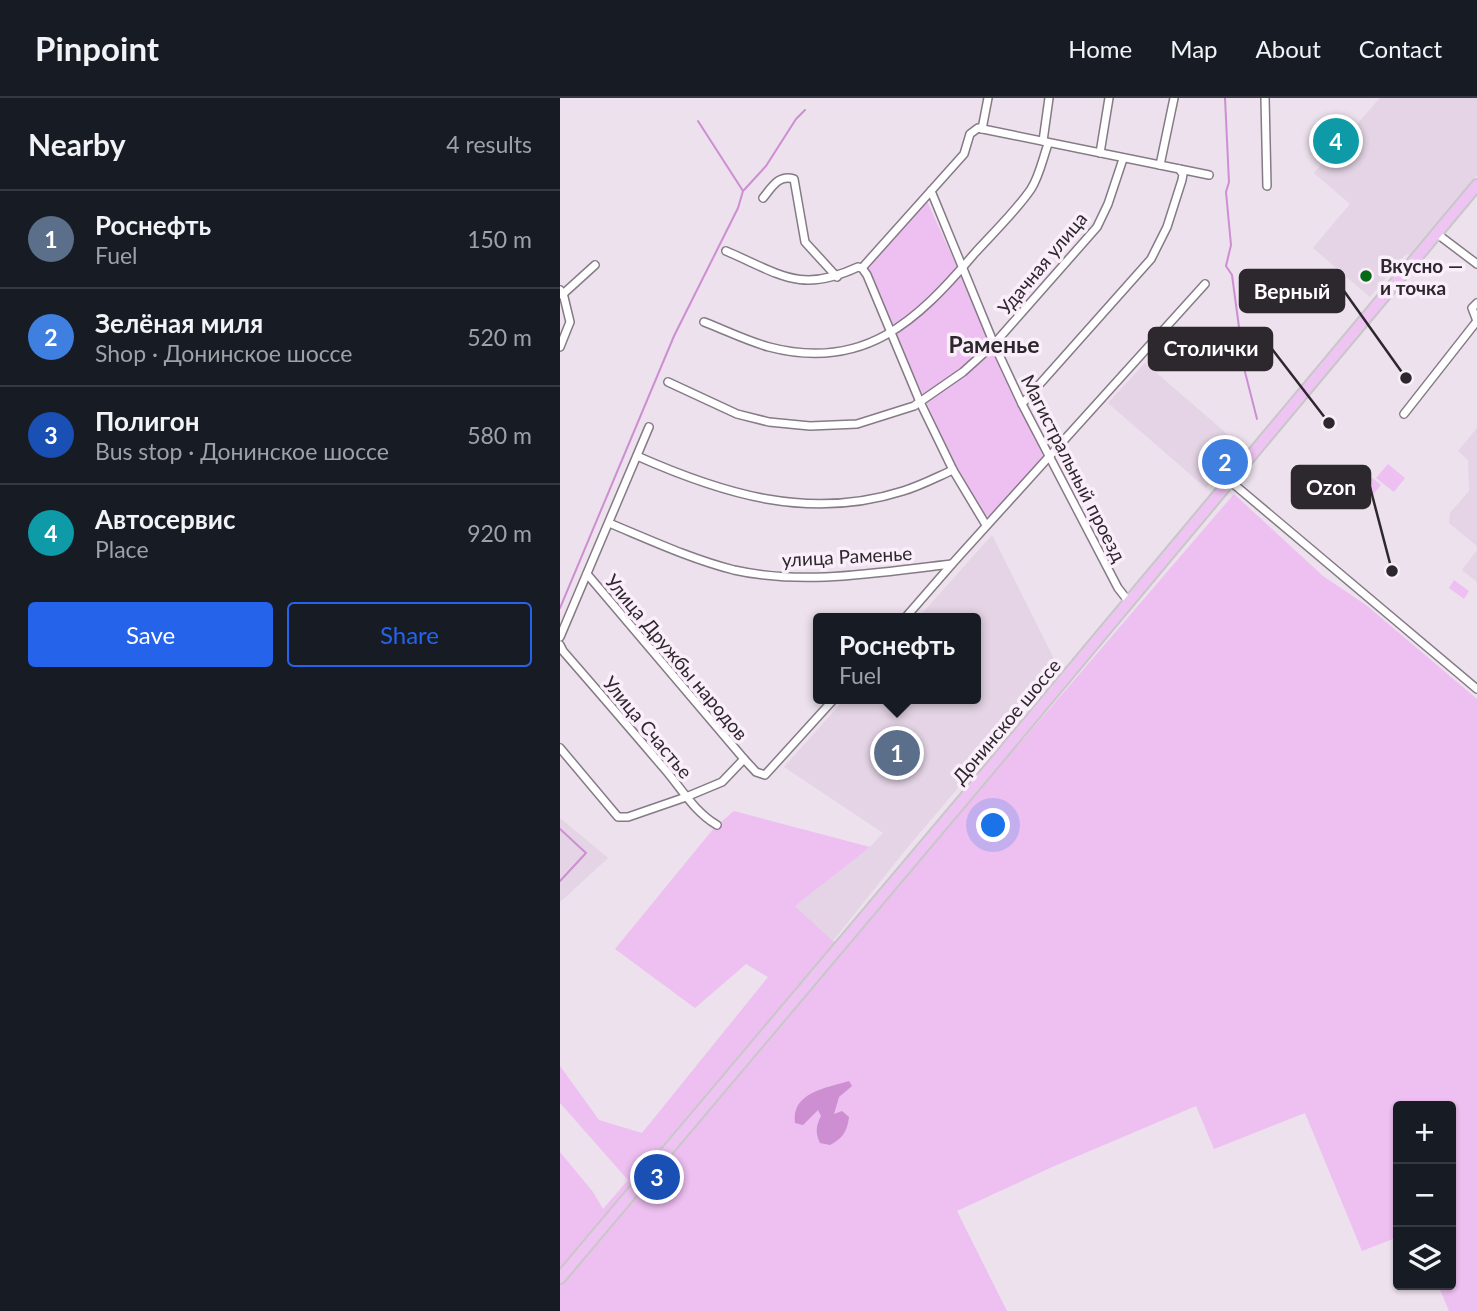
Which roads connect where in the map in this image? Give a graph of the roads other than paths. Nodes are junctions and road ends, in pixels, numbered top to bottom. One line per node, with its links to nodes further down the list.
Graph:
1 (988, 98): 6 (street)
2 (1049, 98): 7 (street)
3 (1110, 98): 8 (street)
4 (1174, 98): 10 (street)
5 (1265, 98): 14 (street)
6 (980, 129): 7 (street); 15 (street)
7 (1045, 142): 8 (street); 22 (street)
8 (1100, 153): 9 (street)
9 (1123, 159): 10 (street); 30 (street, Удачная улица)
10 (1160, 165): 11 (street)
11 (1178, 169): 12 (street); 34 (street)
12 (1209, 175)
13 (1477, 185): 17 (main road, Донинское шоссе)
14 (1267, 186)
15 (931, 191): 21 (street); 22 (street, Магистральный проезд)
16 (763, 198): 23 (street)
17 (1436, 233): 19 (street); 40 (main road, Донинское шоссе)
18 (726, 251): 23 (street)
19 (1477, 264)
20 (595, 265): 25 (street)
21 (862, 268): 23 (street); 29 (street)
22 (963, 268): 29 (street); 30 (street, Магистральный проезд)
23 (836, 277)
24 (1205, 284): 38 (street)
25 (561, 293): 31 (street)
26 (1477, 303): 27 (street)
27 (1477, 321): 35 (street)
28 (704, 322): 29 (street)
29 (892, 333): 33 (street)
30 (993, 344): 33 (street, Удачная улица); 34 (street, Магистральный проезд)
31 (560, 347)
32 (668, 382): 33 (street, Удачная улица)
33 (920, 402): 39 (street)
34 (1021, 404): 38 (street, Магистральный проезд)
35 (1404, 414)
36 (649, 426): 37 (street)
37 (637, 456): 39 (street); 41 (street)
38 (1048, 457): 42 (street); 45 (street, Магистральный проезд)
39 (953, 470): 42 (street)
40 (1230, 481): 45 (main road, Донинское шоссе); 49 (street)
41 (609, 523): 43 (street, улица Раменье); 44 (street)
42 (986, 525): 43 (street)
43 (952, 564): 46 (street)
44 (587, 574): 47 (street); 52 (street, Улица Дружбы народов)
45 (1129, 602): 55 (main road, Донинское шоссе)
46 (909, 613)
47 (560, 637)
48 (560, 645): 53 (street, Улица Счастье)
49 (1477, 689)
50 (830, 704): 52 (street, Улица Дружбы народов)
51 (560, 748): 53 (street, Улица Дружбы народов)
52 (744, 759): 53 (street, Улица Дружбы народов)
53 (686, 797): 54 (street, Улица Счастье)
54 (717, 825)
55 (560, 1278)

